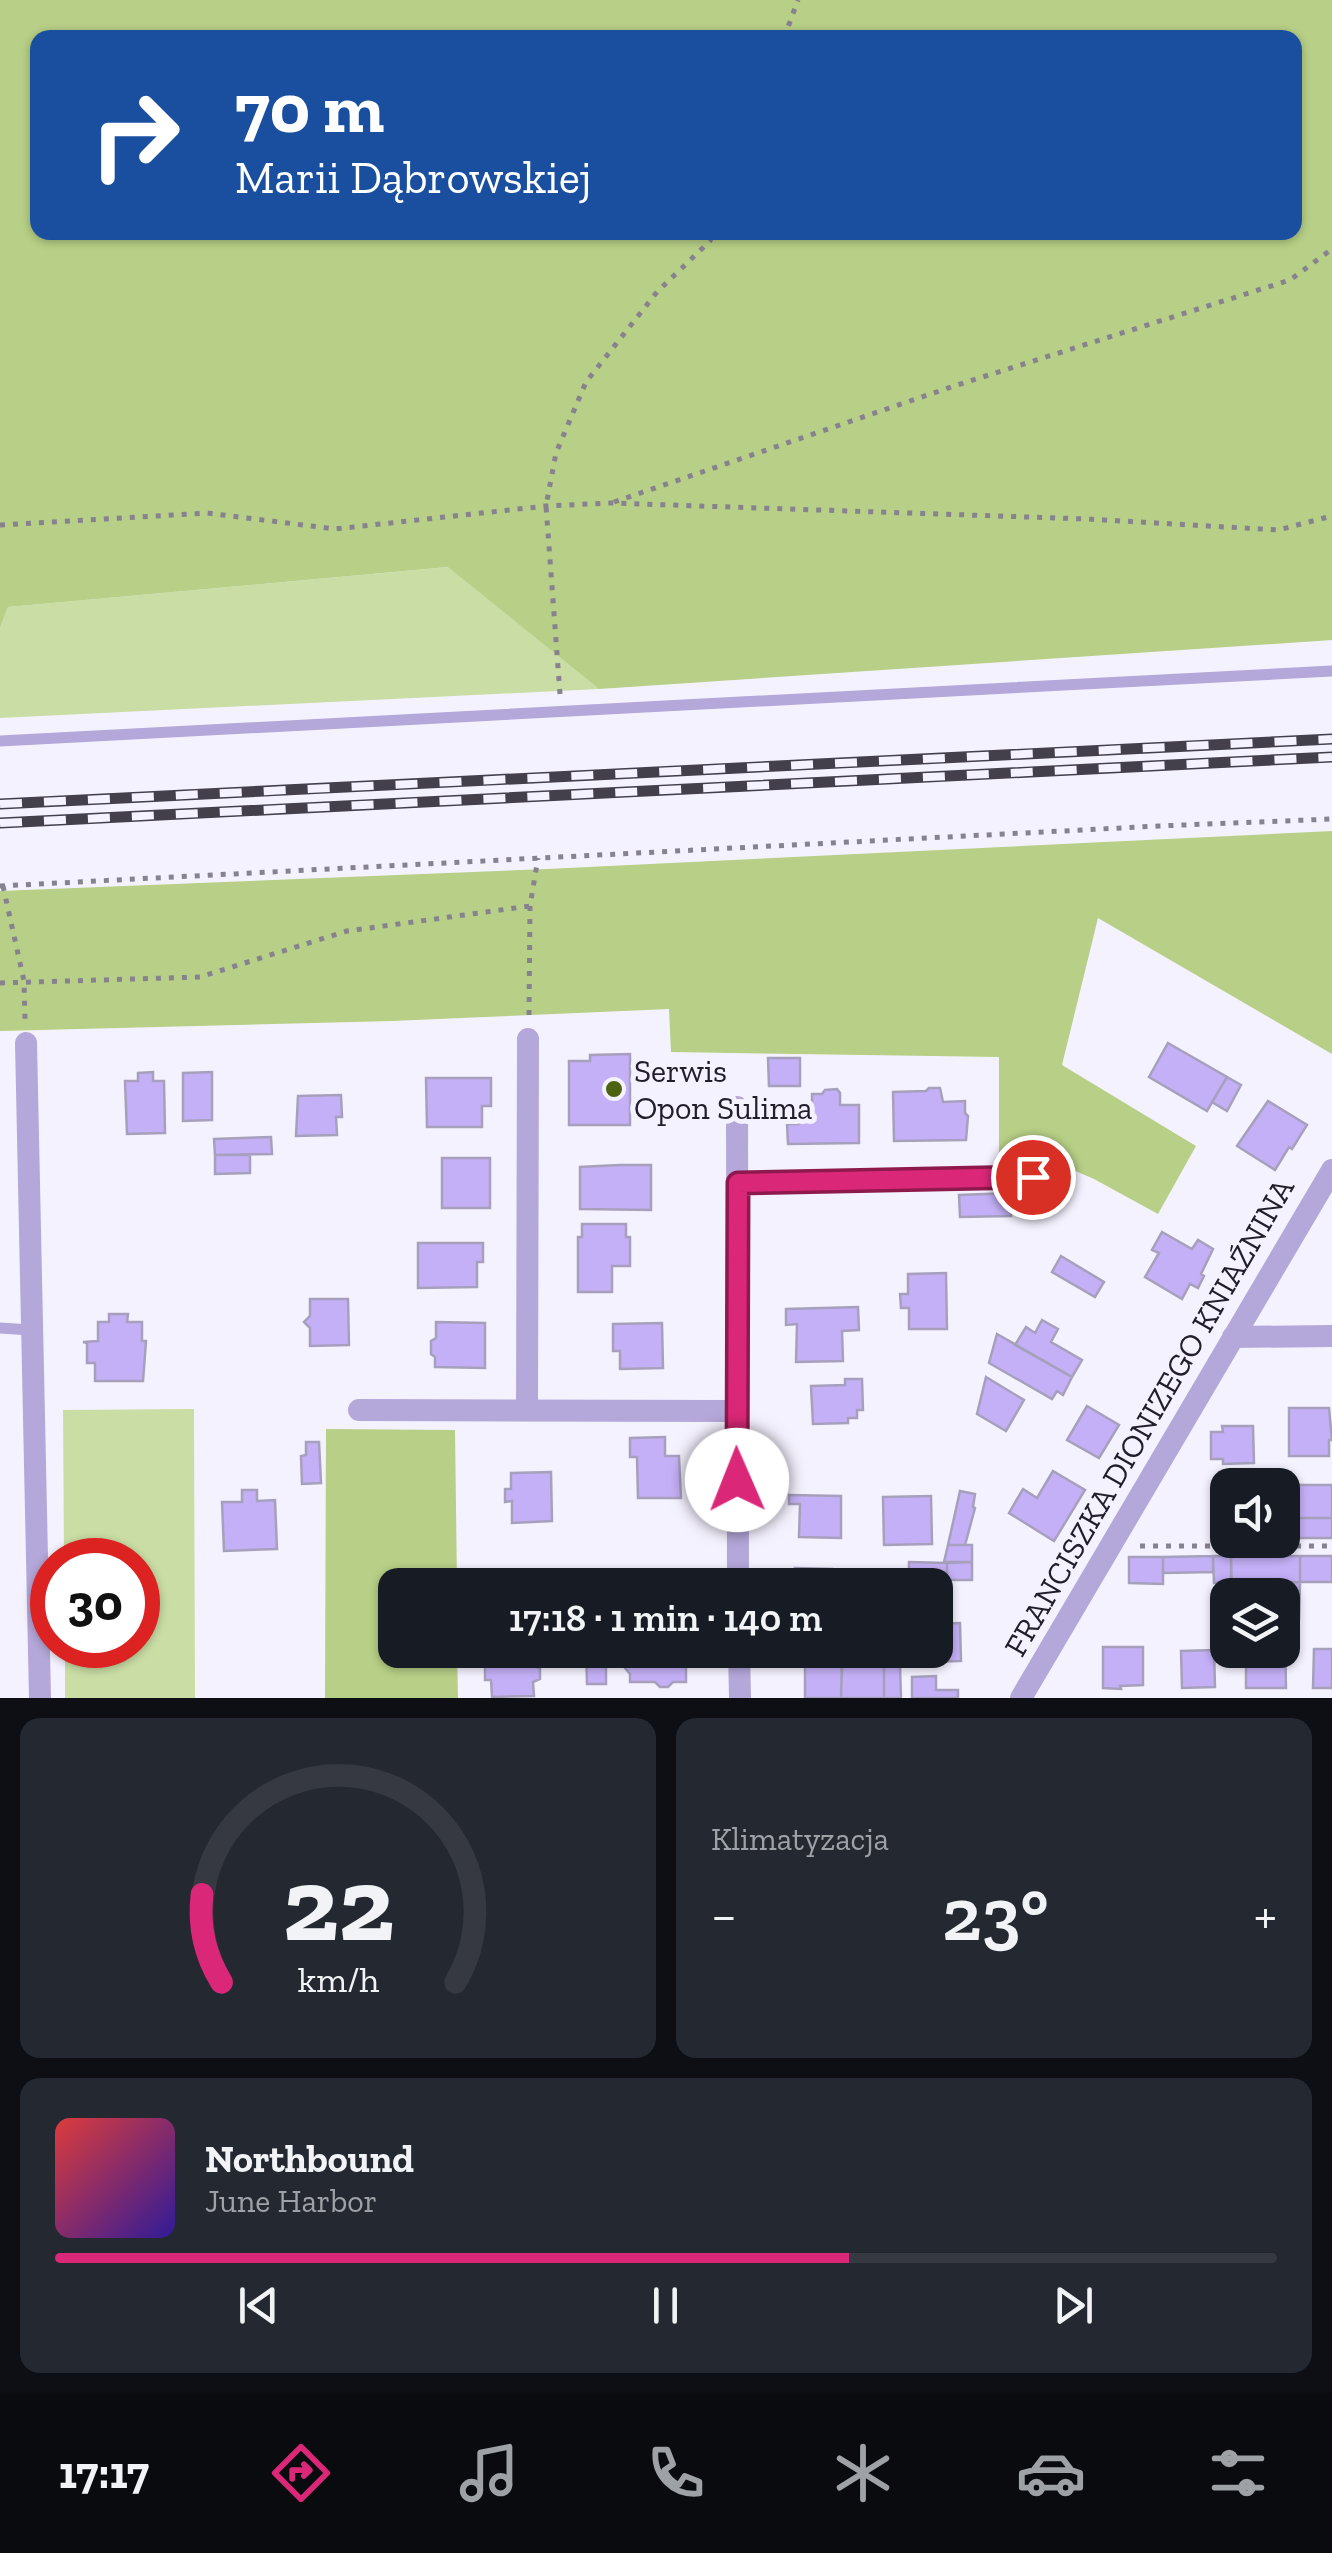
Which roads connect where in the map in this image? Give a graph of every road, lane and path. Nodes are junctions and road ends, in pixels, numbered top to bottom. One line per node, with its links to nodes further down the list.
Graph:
1 (798, 0): 2 (path)
2 (787, 30)
3 (710, 240): 6 (path)
4 (1332, 249): 5 (path)
5 (611, 503): 6 (path); 7 (path)
6 (546, 506): 8 (path); 10 (path)
7 (1332, 516)
8 (0, 525)
9 (1332, 672): 10 (lane)
10 (561, 712): 11 (lane)
11 (0, 741)
12 (1332, 819): 13 (path)
13 (538, 858): 14 (path); 15 (path)
14 (2, 886): 16 (path)
15 (530, 906): 16 (path); 18 (path)
16 (24, 981): 17 (path); 19 (path)
17 (0, 983)
18 (528, 1040): 29 (street)
19 (26, 1043): 25 (street)
20 (737, 1107): 22 (street)
21 (1332, 1170): 27 (street, FRANCISZKA DIONIZEGO KNIAŹNINA)
22 (738, 1183): 23 (street); 30 (street)
23 (1058, 1186)
24 (0, 1328): 25 (lane)
25 (31, 1330): 35 (street)
26 (1332, 1336): 27 (street)
27 (1233, 1337): 31 (street, FRANCISZKA DIONIZEGO KNIAŹNINA)
28 (359, 1410): 29 (street)
29 (526, 1410): 30 (street)
30 (736, 1410): 33 (street)
31 (1111, 1546): 32 (path); 37 (street, FRANCISZKA DIONIZEGO KNIAŹNINA)
32 (1332, 1546)
33 (738, 1568)
34 (739, 1668): 36 (street)
35 (40, 1698)
36 (740, 1698)
37 (1021, 1698)

